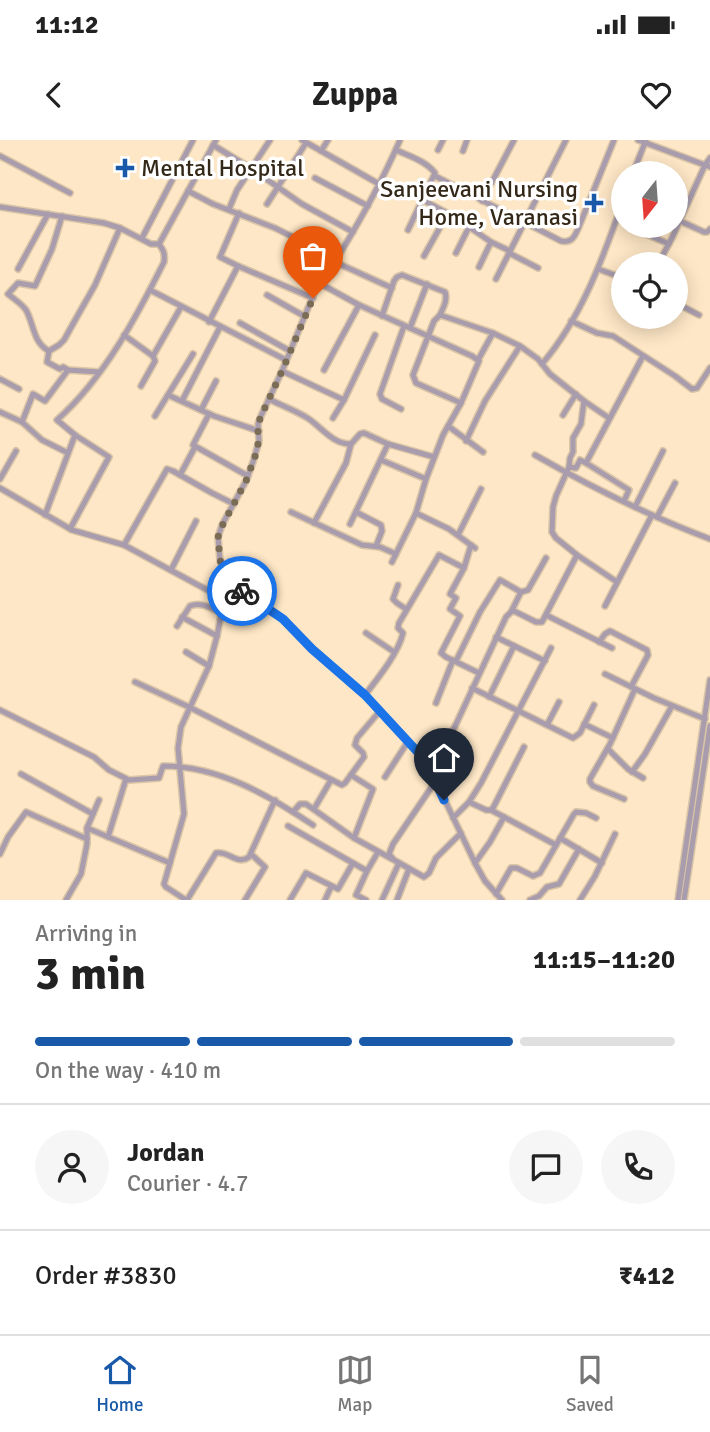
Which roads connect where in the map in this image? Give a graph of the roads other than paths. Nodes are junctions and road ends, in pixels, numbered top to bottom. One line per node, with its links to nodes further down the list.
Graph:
1 (193, 140): 47 (street)
2 (270, 140): 21 (street)
3 (328, 140): 15 (street)
4 (400, 140): 13 (street)
5 (443, 140): 14 (street)
6 (467, 140): 16 (street)
7 (514, 140): 29 (street)
8 (566, 140): 39 (street)
9 (614, 140): 39 (street)
10 (304, 141): 15 (street); 25 (street)
11 (642, 141): 19 (street); 20 (street)
12 (214, 142): 21 (street); 26 (street)
13 (396, 150): 22 (street); 24 (street)
14 (438, 150)
15 (321, 151): 24 (street)
16 (463, 151)
17 (0, 156): 27 (street)
18 (710, 158): 20 (street)
19 (636, 161)
20 (707, 166): 31 (street)
21 (252, 169): 25 (street); 34 (street)
22 (435, 176): 28 (street); 29 (street)
23 (315, 178): 32 (street)
24 (379, 184): 32 (street)
25 (278, 188): 30 (street); 45 (street)
26 (188, 191): 34 (street); 51 (street)
27 (70, 193)
28 (423, 200): 36 (street); 44 (street)
29 (482, 201): 39 (street)
30 (267, 204)
31 (688, 205)
32 (368, 206): 45 (street)
33 (0, 207): 37 (street)
34 (229, 209): 35 (street)
35 (239, 213): 57 (street); 58 (street)
36 (447, 213): 41 (street); 56 (street)
37 (48, 214): 38 (street); 62 (street)
38 (62, 216): 42 (street); 88 (street)
39 (524, 223): 53 (street)
40 (688, 225): 43 (street)
41 (469, 227): 50 (street); 55 (street)
42 (120, 228): 47 (street); 88 (street)
43 (710, 229)
44 (408, 230)
45 (353, 232): 57 (street)
46 (611, 233): 61 (street)
47 (142, 238): 51 (street)
48 (655, 238): 52 (street)
49 (672, 238): 52 (street)
50 (491, 242): 53 (street); 59 (street)
51 (159, 244): 68 (street)
52 (669, 244): 54 (street)
53 (509, 252): 60 (street); 64 (street)
54 (665, 252)
55 (456, 253)
56 (424, 256)
57 (336, 261): 65 (street); 67 (street)
58 (238, 266): 70 (street); 79 (street)
59 (479, 267)
60 (538, 268)
61 (598, 268): 63 (street); 78 (street)
62 (18, 269)
63 (611, 273)
64 (496, 279)
65 (319, 283): 70 (street); 71 (street)
66 (427, 284): 67 (street); 74 (street); 82 (street)
67 (391, 288): 77 (street)
68 (150, 290): 72 (street); 84 (street)
69 (267, 296): 76 (street)
70 (313, 298): 76 (street)
71 (359, 305): 77 (street); 98 (street)
72 (181, 307): 79 (street); 91 (street)
73 (688, 309): 75 (street)
74 (440, 315): 83 (street); 86 (street)
75 (699, 315)
76 (304, 316): 89 (street)
77 (382, 316): 82 (street)
78 (572, 321): 92 (street); 95 (street)
79 (209, 322): 81 (street)
80 (240, 323): 89 (street)
81 (220, 327): 93 (street); 109 (street)
82 (407, 327): 86 (street); 112 (street)
83 (493, 334): 87 (street); 94 (street)
84 (124, 335): 91 (street); 100 (street)
85 (375, 335): 108 (street)
86 (429, 336): 94 (street); 111 (street)
87 (520, 346): 95 (street); 124 (street)
88 (49, 351): 97 (street)
89 (290, 351): 93 (street)
90 (193, 354): 106 (street)
91 (153, 356): 103 (street)
92 (643, 356): 96 (street); 119 (street)
93 (286, 360): 99 (street)
94 (478, 360): 111 (street)
95 (542, 363): 105 (street)
96 (710, 368)
97 (68, 370): 100 (street); 120 (street)
98 (324, 370)
99 (282, 371): 107 (street); 108 (street)
100 (99, 372): 123 (street)
101 (0, 379): 104 (street)
102 (216, 381): 113 (street)
103 (141, 386)
104 (19, 390)
105 (576, 394): 110 (street); 116 (street)
106 (168, 395): 109 (street); 117 (street)
107 (269, 399): 122 (street); 125 (street)
108 (344, 400): 118 (street)
109 (183, 401): 113 (street)
110 (583, 401): 119 (street); 136 (street)
111 (461, 402): 121 (street)
112 (401, 409)
113 (201, 410): 115 (street)
114 (0, 412): 120 (street)
115 (209, 414): 122 (street); 127 (street)
116 (562, 415)
117 (155, 416)
118 (333, 418)
119 (609, 418): 135 (street)
120 (22, 422): 131 (street)
121 (448, 426): 124 (street); 133 (street)
122 (258, 431): 138 (street)
123 (75, 435): 131 (street); 155 (street)
124 (466, 441): 130 (street)
125 (351, 444): 126 (street); 153 (street)
126 (388, 444): 133 (street); 134 (street)
127 (195, 447): 137 (street); 138 (street)
128 (16, 451): 139 (street)
129 (663, 451): 146 (street)
130 (483, 452)
131 (68, 453): 150 (street)
132 (535, 455): 136 (street)
133 (434, 457): 140 (street)
134 (381, 460): 140 (street); 148 (street)
135 (586, 463): 136 (street); 144 (street)
136 (568, 470): 144 (street); 161 (street)
137 (180, 475): 145 (street); 158 (street)
138 (248, 476): 145 (street)
139 (0, 479)
140 (426, 479): 149 (street)
141 (675, 483): 151 (street)
142 (0, 488): 150 (street)
143 (481, 489): 156 (street)
144 (624, 502): 146 (street)
145 (234, 504): 166 (street)
146 (635, 507): 151 (street)
147 (291, 512): 153 (street)
148 (356, 512): 154 (street); 159 (street)
149 (416, 513): 156 (street); 160 (street)
150 (45, 515): 155 (street)
151 (654, 516): 157 (street); 167 (street)
152 (196, 522): 165 (street)
153 (314, 523): 159 (street)
154 (350, 524)
155 (70, 529): 158 (street)
156 (458, 535): 164 (street)
157 (710, 539)
158 (124, 545): 165 (street)
159 (376, 546): 160 (street)
160 (396, 554): 163 (street)
161 (577, 555): 167 (street); 175 (street)
162 (546, 558): 169 (street)
163 (392, 562)
164 (464, 568): 172 (street); 176 (street)
165 (171, 570): 170 (street)
166 (226, 576): 170 (street); 198 (street)
167 (617, 582): 171 (street)
168 (398, 585): 172 (street)
169 (521, 592): 173 (street); 178 (street)
170 (224, 599): 174 (street)
171 (605, 606)
172 (407, 609): 188 (street)
173 (511, 612): 175 (street); 182 (street)
174 (222, 613): 177 (street); 181 (street)
175 (546, 615): 183 (street)
176 (459, 616): 178 (street); 189 (street)
177 (182, 617): 179 (street); 181 (street)
178 (474, 624): 189 (street)
179 (177, 626)
180 (366, 633): 188 (street)
181 (217, 636): 191 (street)
182 (496, 637): 184 (street); 192 (street)
183 (600, 642): 185 (street); 197 (street)
184 (514, 646): 190 (street); 199 (street)
185 (612, 648)
186 (551, 649): 190 (street)
187 (186, 652): 191 (street)
188 (394, 652): 198 (street)
189 (455, 661): 192 (street); 200 (street)
190 (545, 661): 206 (street)
191 (209, 666): 204 (street)
192 (479, 673): 196 (street)
193 (605, 674): 197 (street)
194 (710, 680): 208 (street)
195 (135, 682): 204 (street)
196 (472, 688): 199 (street); 217 (street)
197 (633, 688): 203 (street); 212 (street)
198 (365, 695): 207 (street)
199 (489, 697): 206 (street)
200 (436, 702)
201 (559, 702): 210 (street)
202 (594, 705): 209 (street)
203 (672, 706): 208 (street); 218 (street)
204 (189, 707): 216 (street); 224 (street)
205 (0, 710): 223 (street)
206 (519, 711): 210 (street); 229 (street)
207 (379, 712): 213 (street); 220 (street)
208 (705, 719): 273 (street)
209 (584, 724): 210 (street); 212 (street)
210 (547, 725)
211 (710, 726): 274 (street)
212 (613, 738): 215 (street)
213 (407, 743): 217 (street); 221 (street)
214 (524, 747): 231 (street)
215 (608, 749): 218 (street); 226 (street)
216 (179, 766): 223 (street); 228 (street); 252 (street)
217 (429, 767): 225 (street)
218 (632, 772): 222 (street)
219 (21, 774): 233 (street)
220 (351, 775): 224 (street); 243 (street)
221 (384, 777)
222 (643, 778)
223 (126, 779): 242 (street)
224 (331, 780): 230 (street)
225 (435, 782): 235 (street); 251 (street)
226 (624, 799)
227 (99, 800): 233 (street)
228 (275, 800): 232 (street); 249 (street)
229 (469, 802): 231 (street); 235 (street)
230 (314, 809): 232 (street); 243 (street)
231 (491, 810): 234 (street)
232 (293, 812): 237 (street)
233 (93, 814): 239 (street)
234 (504, 817): 246 (street); 254 (street)
235 (453, 818): 240 (street)
236 (596, 818): 244 (street)
237 (313, 825)
238 (288, 826): 253 (street)
239 (87, 828): 242 (street); 245 (street)
240 (461, 833): 254 (street); 256 (street)
241 (615, 834): 255 (street)
242 (108, 837): 252 (street)
243 (354, 838): 248 (street)
244 (560, 838): 246 (street); 247 (street)
245 (87, 839): 250 (street); 261 (street)
246 (556, 845): 260 (street)
247 (579, 849): 255 (street); 271 (street)
248 (378, 852): 251 (street); 257 (street)
249 (251, 853): 263 (street); 264 (street)
250 (0, 854)
251 (396, 861): 256 (street); 268 (street)
252 (170, 863): 259 (street)
253 (353, 863): 257 (street); 258 (street)
254 (475, 863): 260 (street)
255 (602, 863): 272 (street)
256 (409, 869): 269 (street)
257 (367, 871): 267 (street)
258 (331, 887): 265 (street); 266 (street)
259 (174, 893): 262 (street); 263 (street)
260 (496, 894): 270 (street)
261 (66, 900)
262 (170, 900)
263 (187, 900)
264 (245, 900)
265 (290, 900)
266 (325, 900)
267 (366, 900)
268 (382, 900)
269 (397, 900)
270 (502, 900)
271 (530, 900)
272 (580, 900)
273 (678, 900)
274 (684, 900)

